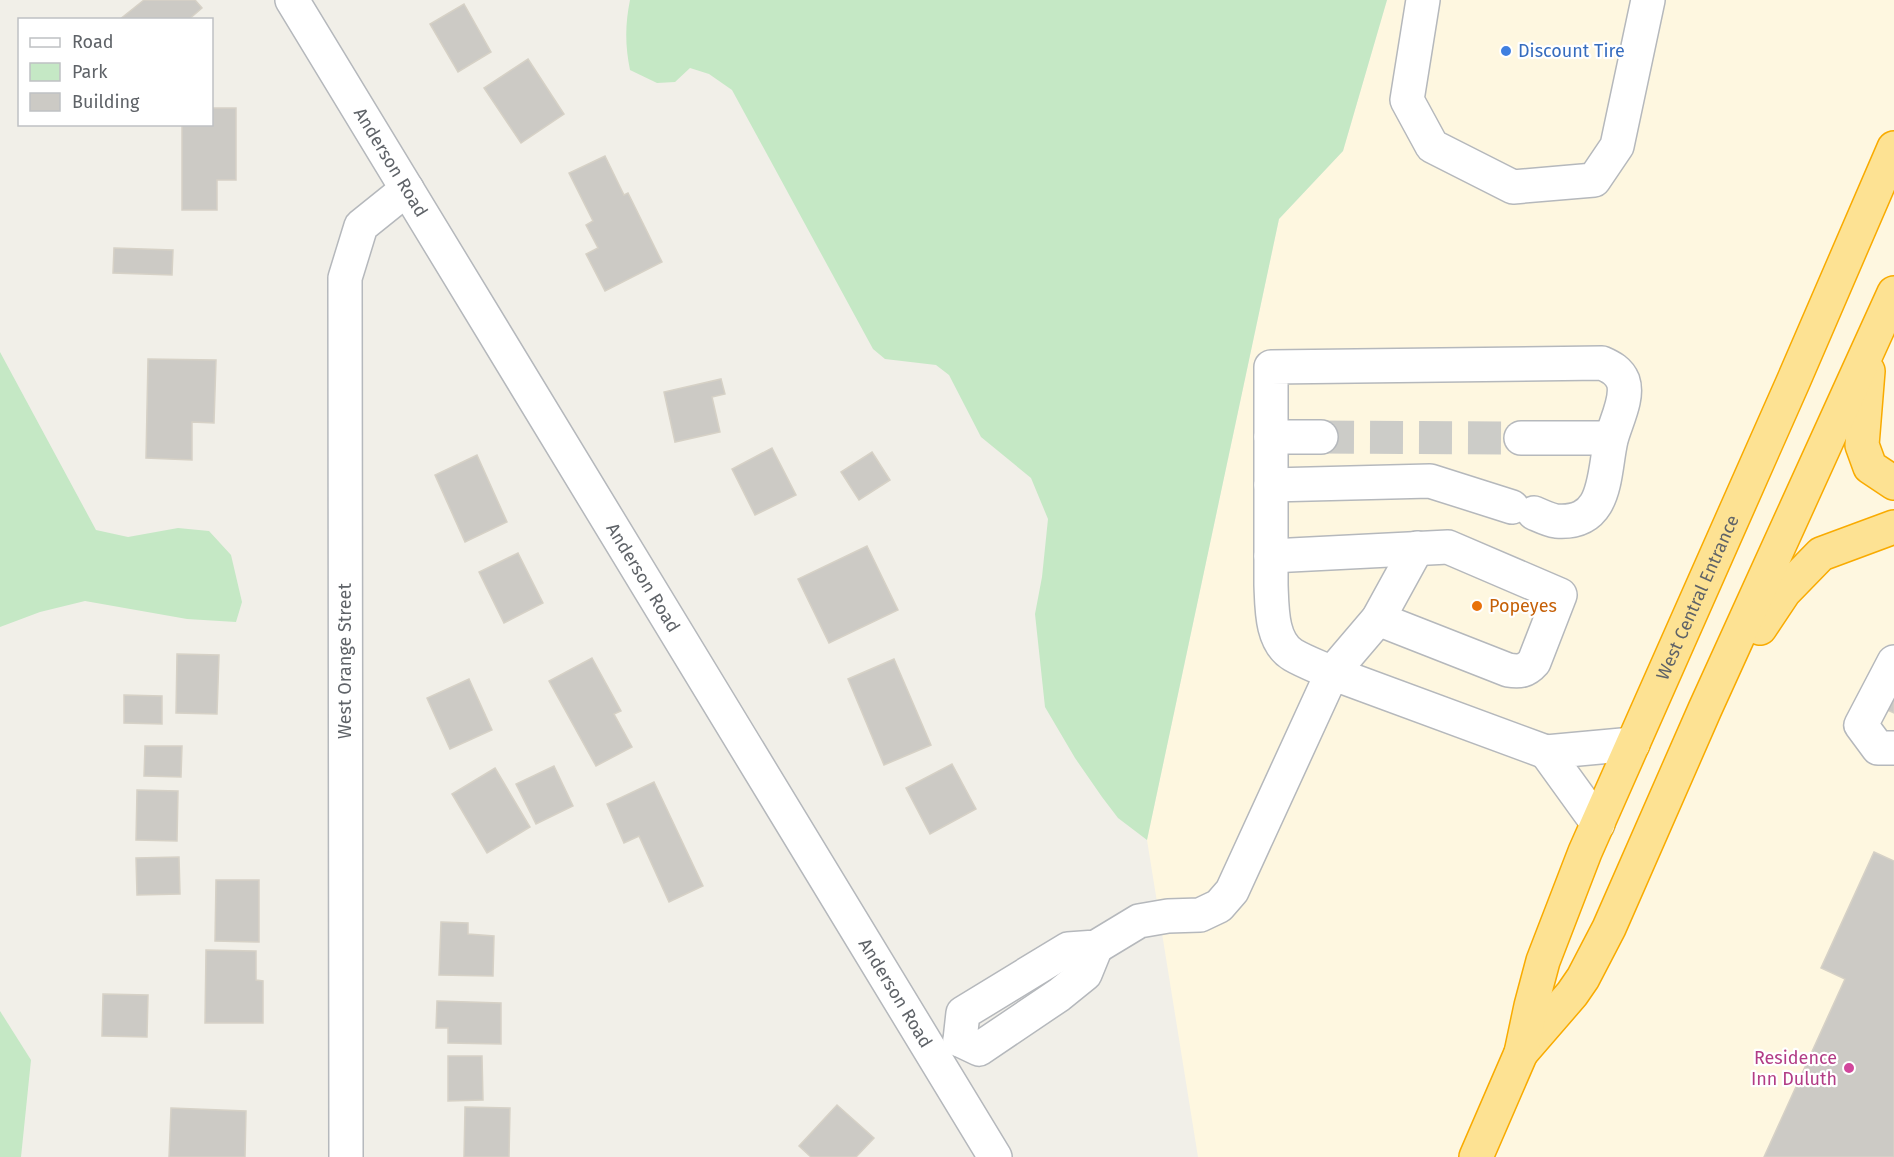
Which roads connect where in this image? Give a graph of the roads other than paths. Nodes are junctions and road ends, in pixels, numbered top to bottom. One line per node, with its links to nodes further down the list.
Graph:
1 (292, 0): 5 (street, Anderson Road)
2 (1423, 0): 3 (street)
3 (1648, 0)
4 (1894, 148): 21 (highway, West Central Entrance)
5 (407, 189): 25 (street, Anderson Road); 27 (street, West Orange Street)
6 (1894, 293): 7 (highway, West Central Entrance)
7 (1871, 344): 12 (highway); 20 (highway, West Central Entrance)
8 (1271, 436): 9 (street); 11 (street); 13 (street)
9 (1321, 437)
10 (1521, 438): 11 (street)
11 (1611, 438): 13 (street)
12 (1894, 483)
13 (1271, 485): 16 (street)
14 (1894, 527): 20 (highway)
15 (1417, 548): 16 (street); 17 (street); 17 (street)
16 (1271, 556): 19 (street)
17 (1378, 620): 19 (street)
18 (1894, 662): 22 (street)
19 (1332, 673): 23 (street); 25 (street)
20 (1706, 710): 26 (highway, West Central Entrance)
21 (1633, 744): 23 (street); 24 (highway, West Central Entrance)
22 (1894, 748)
23 (1546, 752): 24 (street)
24 (1598, 824): 26 (highway, West Central Entrance)
25 (947, 1048): 28 (street, Anderson Road)
26 (1521, 1053): 29 (highway, West Central Entrance)
27 (346, 1157)
28 (995, 1157)
29 (1476, 1157)

